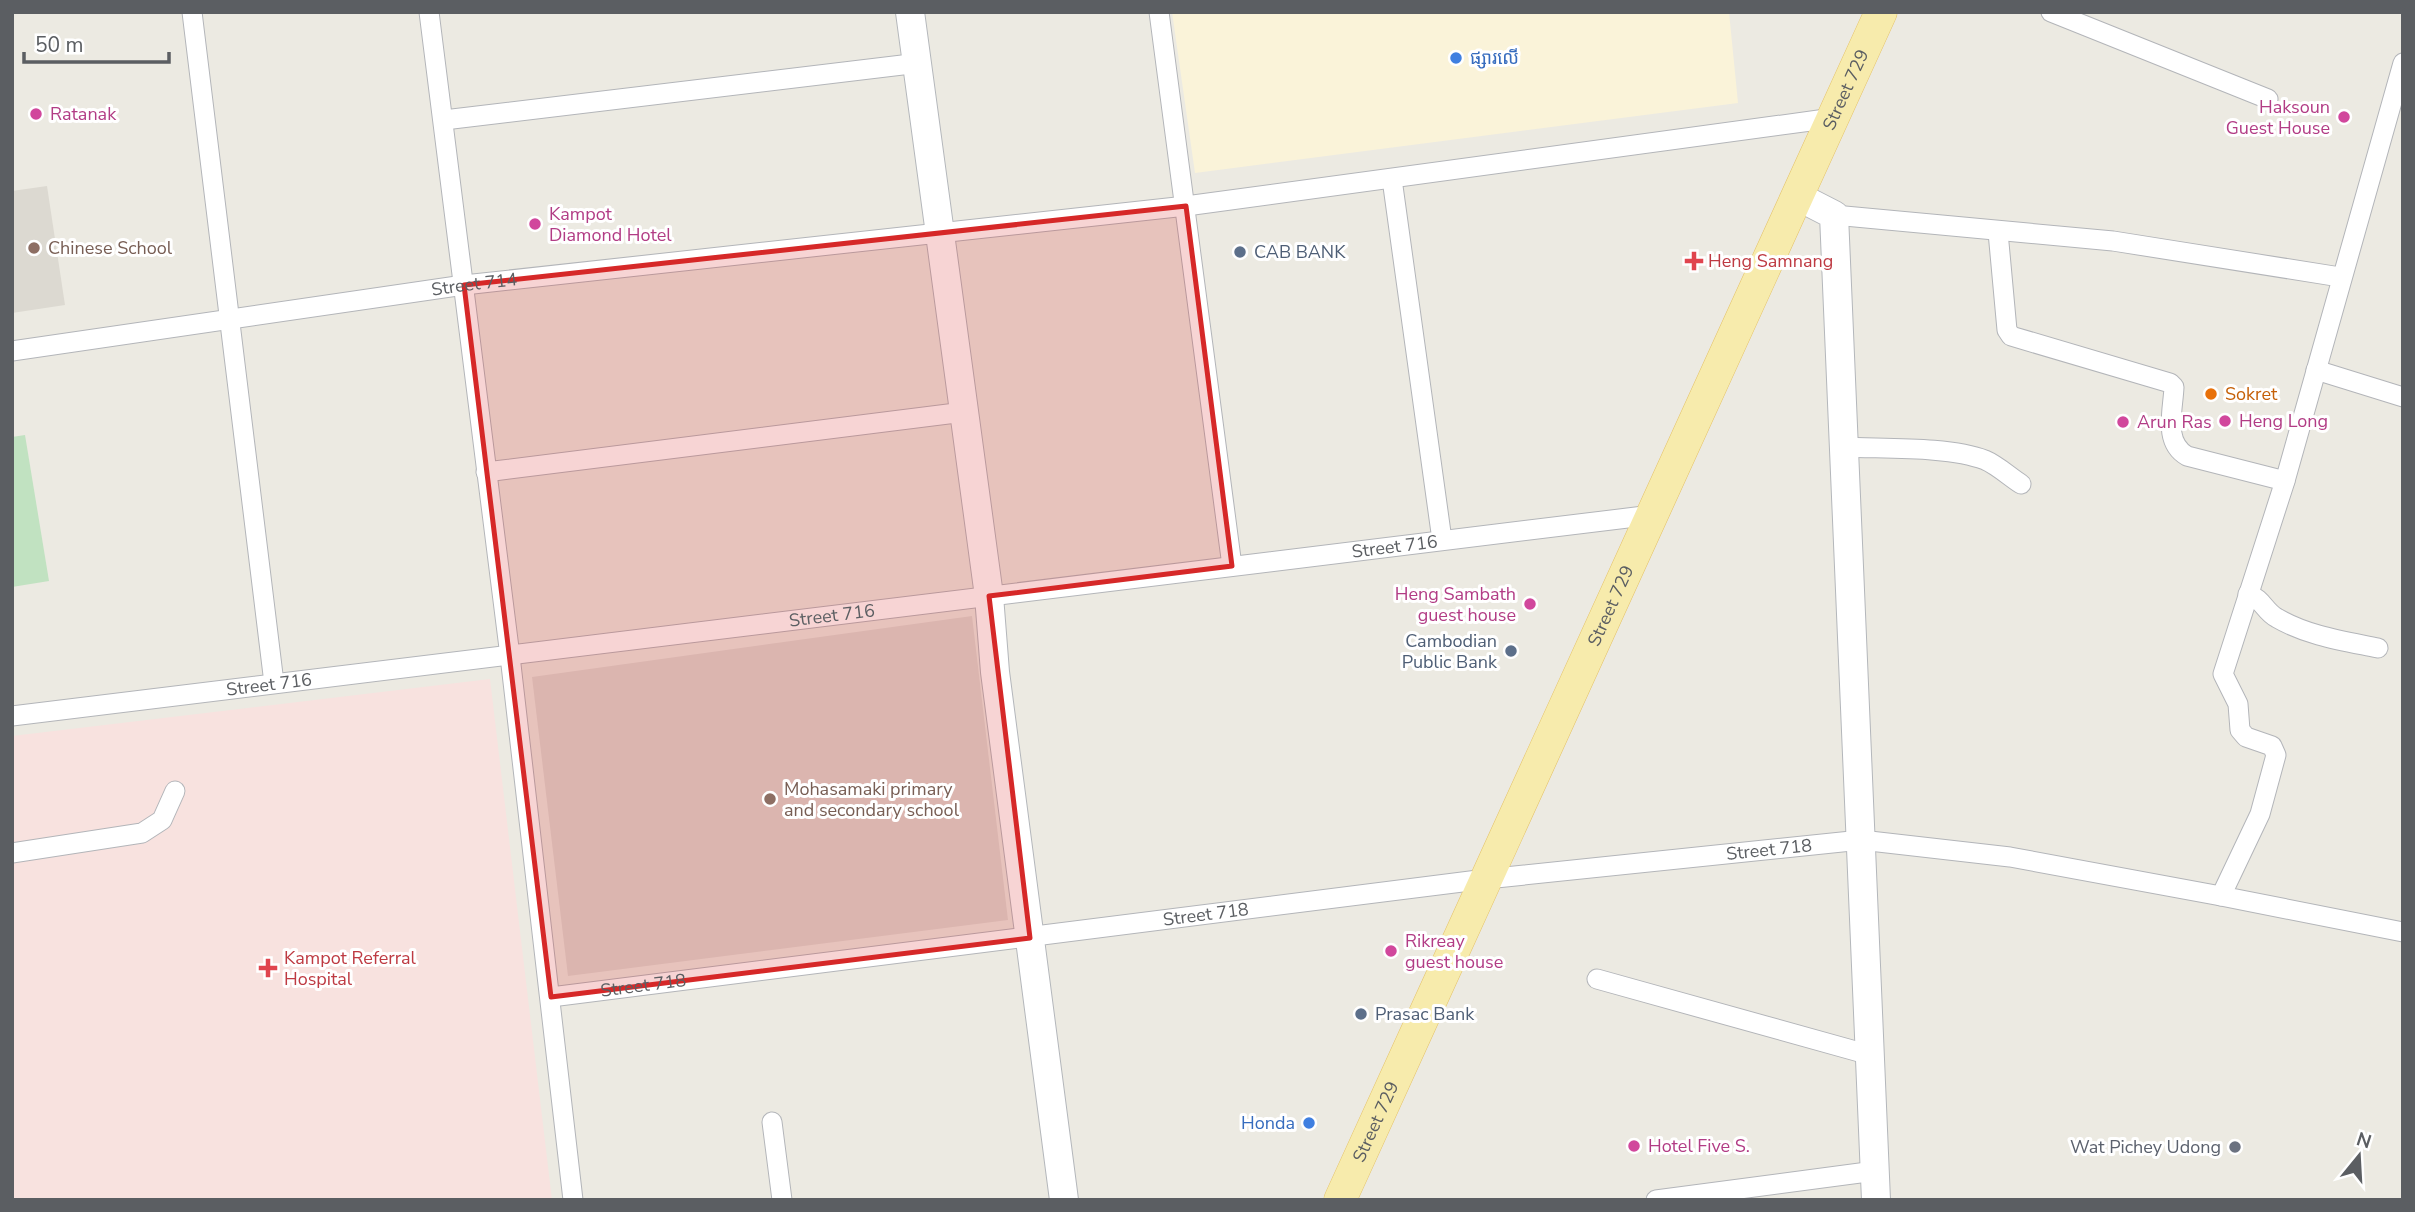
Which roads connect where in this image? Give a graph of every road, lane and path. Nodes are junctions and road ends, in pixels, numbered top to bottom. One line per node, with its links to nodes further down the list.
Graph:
1 (192, 12): 20 (street)
2 (429, 12): 11 (street)
3 (910, 12): 7 (street)
4 (1159, 12): 14 (street)
5 (1881, 12): 10 (main road, Street 729)
6 (2051, 12): 9 (street)
7 (919, 63): 11 (street); 17 (street)
8 (2403, 63): 18 (street)
9 (2268, 99)
10 (1833, 118): 12 (street, Street 714); 13 (main road, Street 729)
11 (444, 120): 19 (street)
12 (1392, 179): 14 (street, Street 714); 30 (street)
13 (1797, 196): 15 (street); 29 (main road, Street 729)
14 (1186, 206): 17 (street, Street 714); 31 (street)
15 (1834, 215): 16 (street); 25 (street)
16 (1998, 232): 18 (street); 27 (street)
17 (940, 233): 19 (street, Street 714); 24 (street)
18 (2340, 277): 22 (street)
19 (464, 285): 20 (street, Street 714); 26 (street)
20 (232, 320): 21 (street, Street 714); 36 (street)
21 (12, 351)
22 (2316, 370): 23 (street); 27 (street)
23 (2403, 397)
24 (964, 412): 26 (street); 33 (street)
25 (1844, 447): 28 (street); 39 (street)
26 (485, 472): 35 (street)
27 (2285, 481): 32 (street)
28 (2021, 484)
29 (1652, 515): 30 (street, Street 716); 41 (main road, Street 729)
30 (1442, 540): 31 (street, Street 716)
31 (1232, 566): 33 (street, Street 716)
32 (2248, 594): 34 (street); 42 (street)
33 (989, 596): 35 (street, Street 716); 44 (street)
34 (2378, 649)
35 (510, 656): 36 (street, Street 716); 46 (street)
36 (274, 683): 37 (street, Street 716)
37 (12, 716)
38 (175, 791): 40 (street)
39 (1861, 839): 41 (street, Street 718); 42 (street, Street 718); 47 (street)
40 (12, 853)
41 (1486, 879): 44 (street, Street 718); 53 (main road, Street 729)
42 (2221, 896): 43 (street, Street 718)
43 (2403, 932)
44 (1030, 938): 46 (street, Street 718); 52 (street)
45 (1597, 979): 47 (street)
46 (551, 997): 50 (street)
47 (1870, 1055): 49 (street)
48 (772, 1122): 51 (street)
49 (1875, 1171): 54 (street); 55 (street)
50 (573, 1200)
51 (782, 1200)
52 (1064, 1200)
53 (1340, 1200)
54 (1656, 1200)
55 (1877, 1200)

